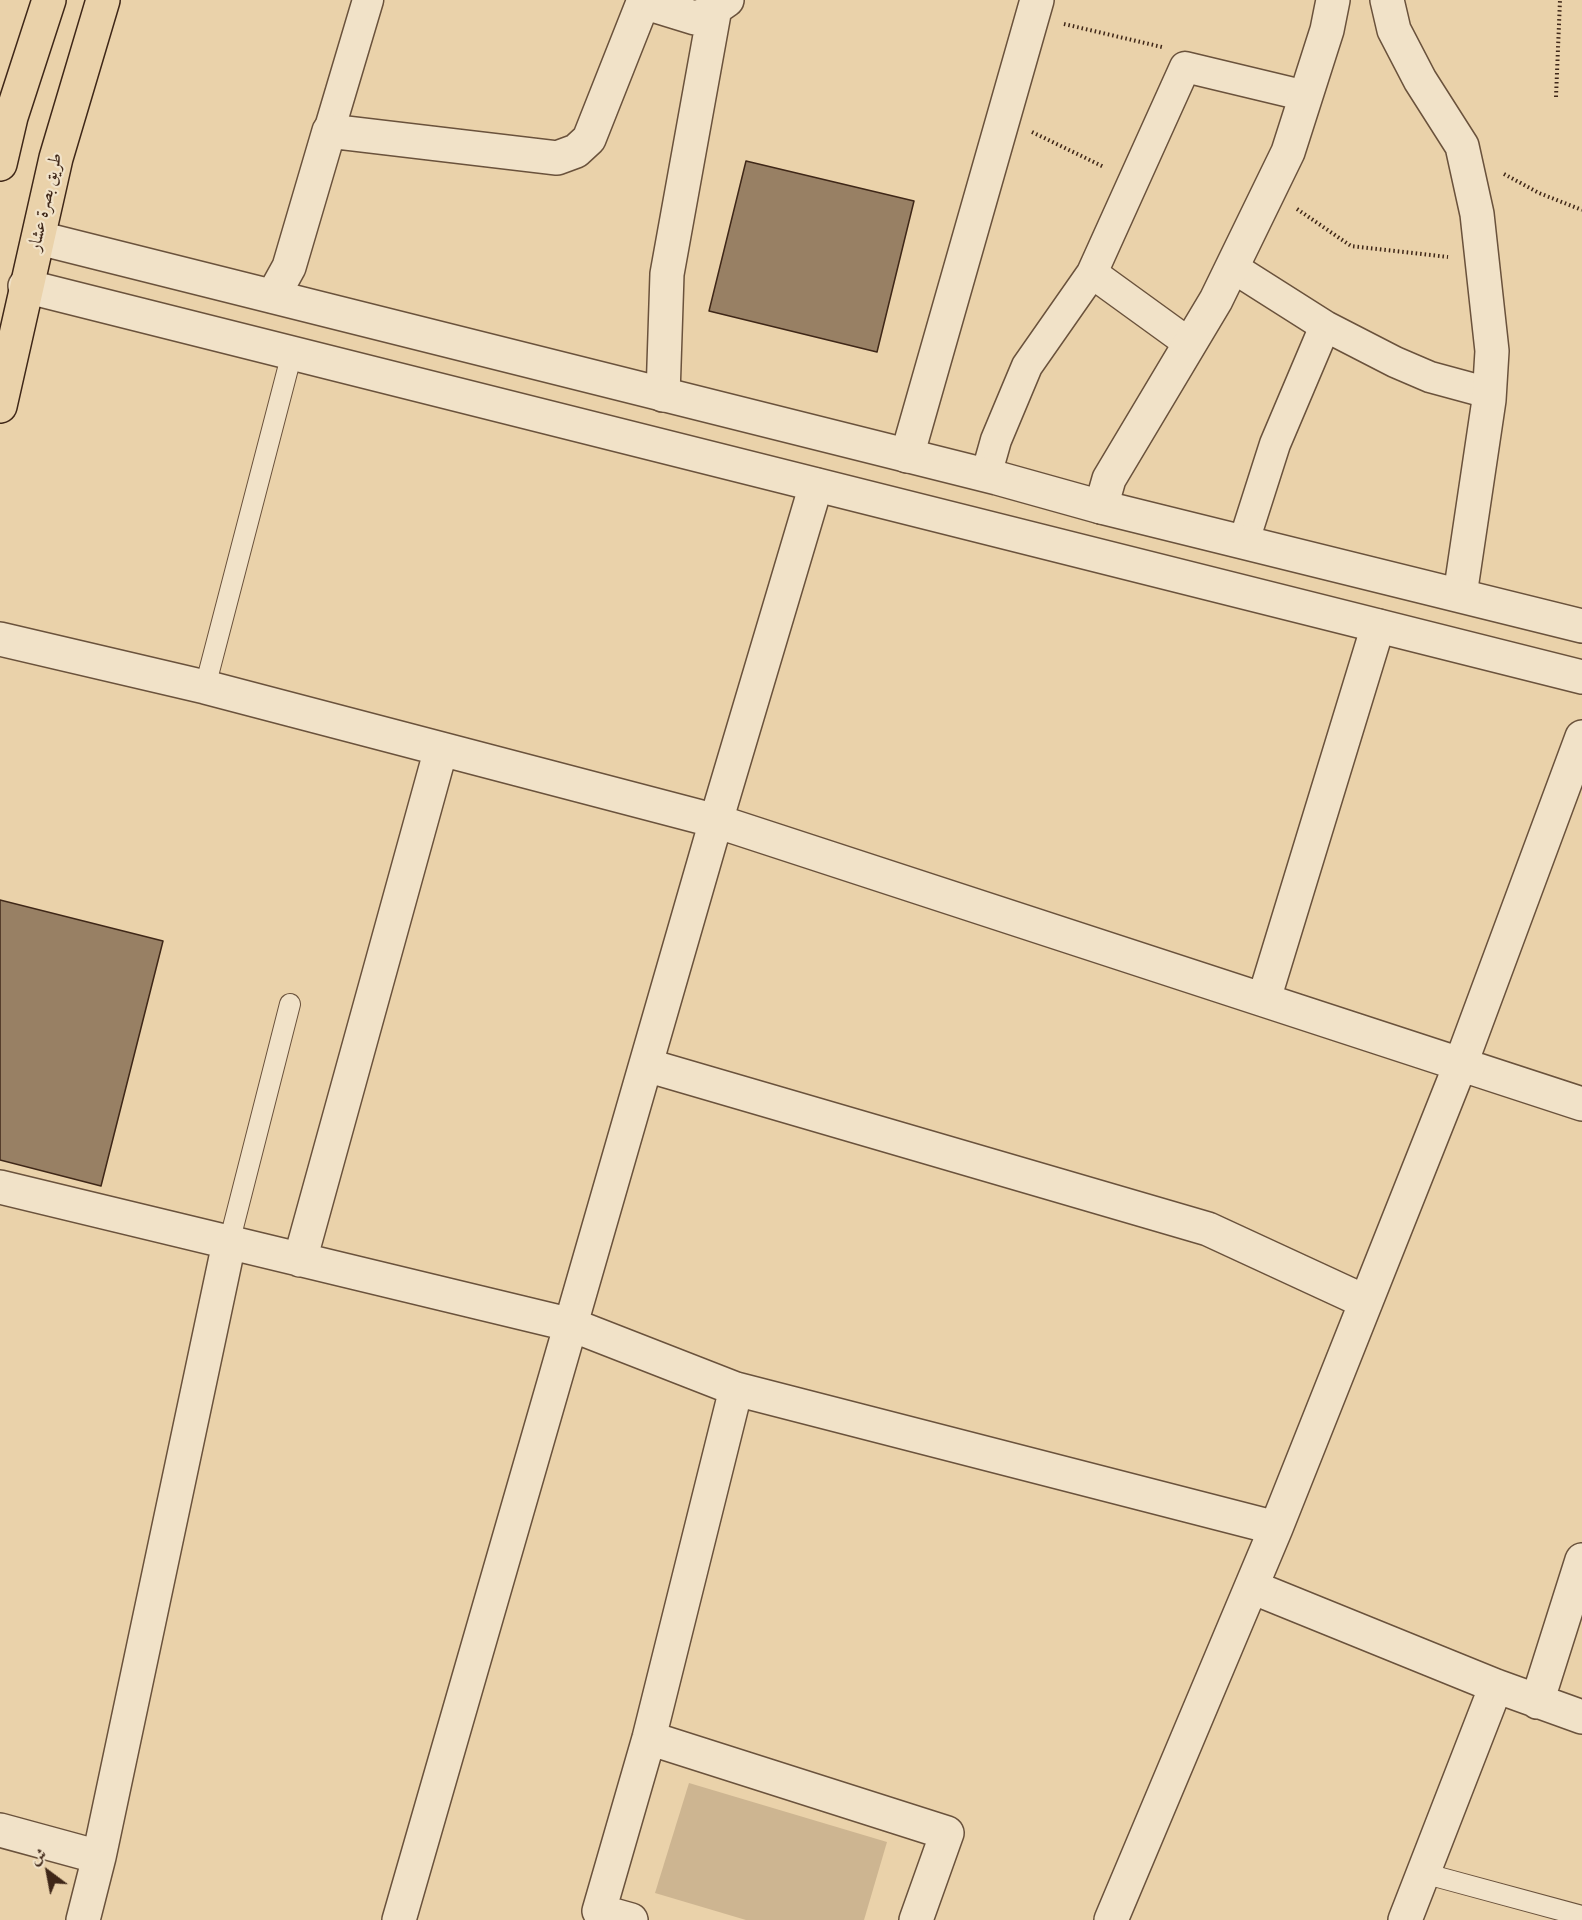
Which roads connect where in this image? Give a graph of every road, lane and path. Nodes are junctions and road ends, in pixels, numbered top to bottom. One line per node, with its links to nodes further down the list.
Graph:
1 (49, 0): 13 (main road)
2 (103, 0): 21 (main road, طريق بصرة عشار)
3 (368, 0): 15 (street)
4 (1334, 0): 11 (street)
5 (1387, 0): 16 (street)
6 (1560, 0): 12 (path)
7 (644, 1): 8 (street); 15 (street)
8 (721, 4): 31 (street)
9 (1035, 8): 10 (path); 14 (street)
10 (1185, 67): 11 (street); 18 (street)
11 (1306, 96): 19 (street)
12 (1556, 97)
13 (6, 116): 17 (main road)
14 (1002, 118): 18 (path); 33 (street)
15 (329, 130): 26 (street)
16 (1462, 146): 20 (path); 22 (street)
17 (0, 164)
18 (1135, 181): 24 (street)
19 (1270, 189): 22 (path); 23 (street)
20 (1582, 210)
21 (39, 237): 25 (main road, طريق بصرة عشار); 26 (street)
22 (1481, 252): 30 (street)
23 (1232, 267): 27 (street); 28 (street)
24 (1092, 273): 28 (street); 34 (street)
25 (26, 286): 29 (street); 32 (main road, طريق بصرة عشار)
26 (273, 296): 31 (street)
27 (1325, 326): 30 (street); 37 (street)
28 (1190, 344): 36 (street)
29 (292, 353): 35 (street); 43 (lane)
30 (1490, 393): 38 (street)
31 (663, 395): 33 (street)
32 (0, 406)
33 (907, 456): 34 (street)
34 (997, 478): 36 (street)
35 (816, 485): 39 (street); 46 (street)
36 (1101, 507): 37 (street)
37 (1244, 541): 38 (street)
38 (1460, 595): 40 (street)
39 (1378, 626): 42 (street); 47 (street)
40 (1582, 626)
41 (0, 639): 43 (street)
42 (1582, 677)
43 (204, 687): 45 (street)
44 (1582, 737): 49 (street)
45 (441, 749): 46 (street); 54 (street)
46 (716, 821): 47 (street); 50 (street)
47 (1264, 999): 49 (street)
48 (290, 1004): 53 (lane)
49 (1461, 1063): 51 (street); 55 (street)
50 (646, 1065): 55 (street); 56 (street)
51 (1582, 1104)
52 (0, 1187): 53 (street)
53 (229, 1243): 54 (street); 66 (street)
54 (300, 1260): 56 (street)
55 (1366, 1302): 58 (street)
56 (572, 1325): 57 (street); 70 (street)
57 (736, 1389): 58 (street); 64 (street)
58 (1276, 1528): 60 (street)
59 (1582, 1560): 62 (street)
60 (1252, 1587): 61 (street); 73 (street)
61 (1496, 1686): 62 (street); 67 (street)
62 (1537, 1702): 63 (street)
63 (1582, 1717)
64 (649, 1738): 71 (street); 72 (street)
65 (0, 1830): 66 (street)
66 (99, 1857): 69 (street)
67 (1423, 1874): 68 (lane); 74 (street)
68 (1582, 1916)
69 (83, 1920)
70 (399, 1920)
71 (631, 1920)
72 (916, 1920)
73 (1111, 1920)
74 (1405, 1920)

